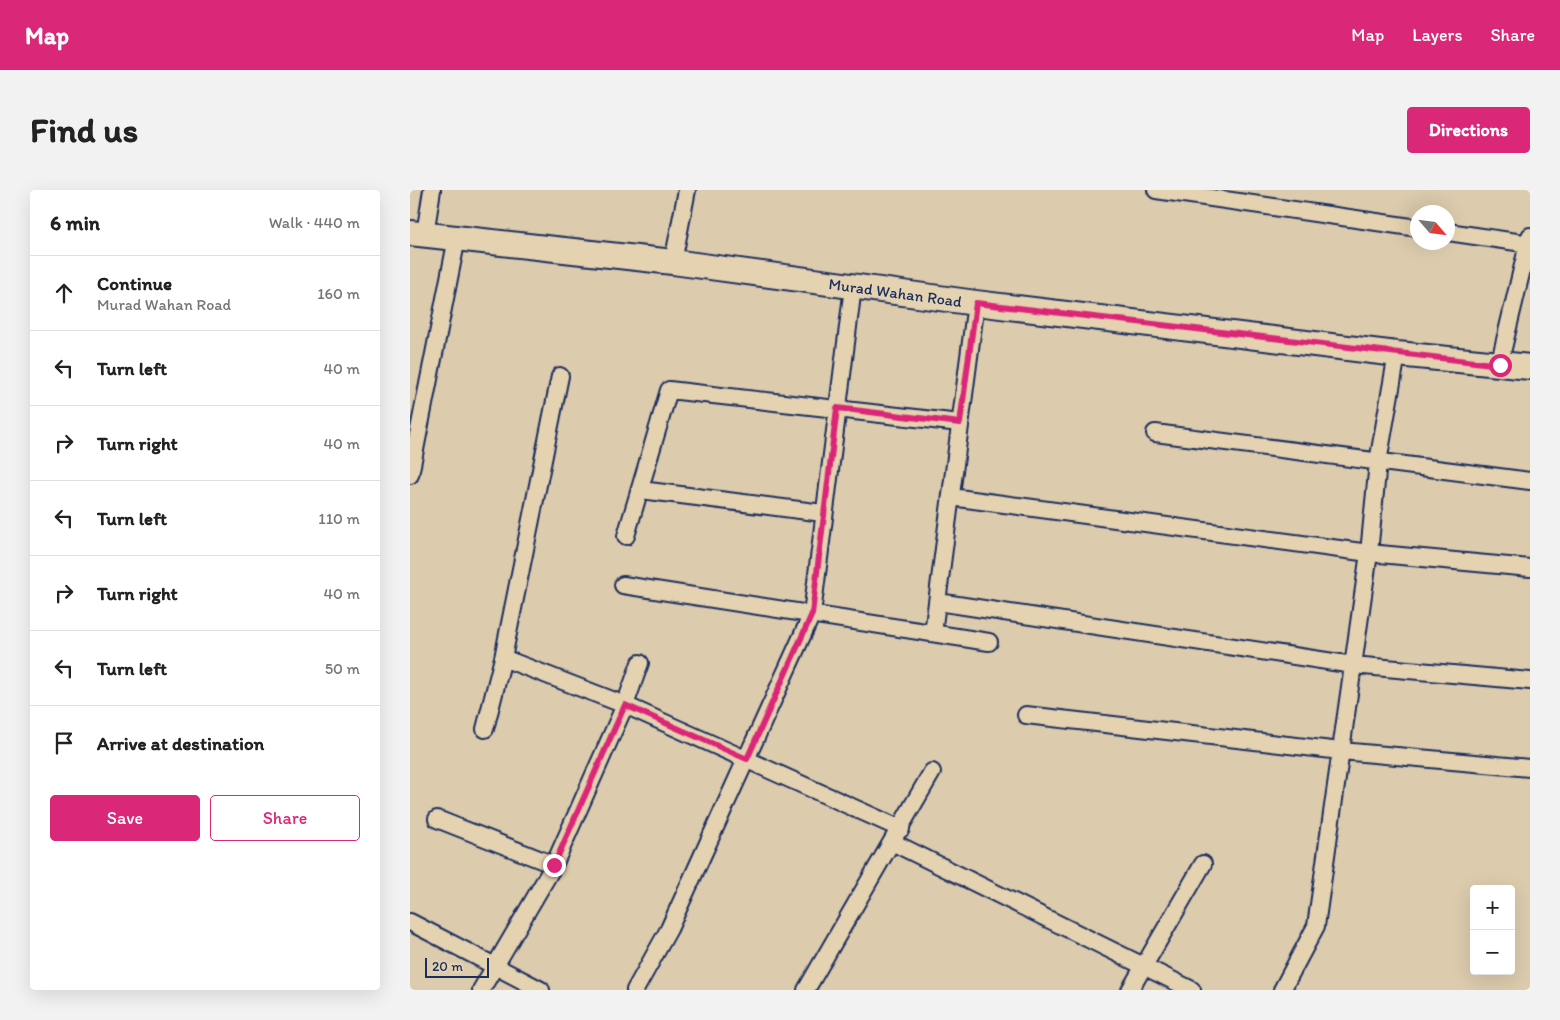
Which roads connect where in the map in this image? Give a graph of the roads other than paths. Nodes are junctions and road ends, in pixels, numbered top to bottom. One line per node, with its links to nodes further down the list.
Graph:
1 (432, 190): 6 (street)
2 (687, 190): 9 (street)
3 (1156, 190): 4 (street)
4 (1410, 227)
5 (1455, 233): 8 (street)
6 (417, 234): 7 (street, Murad Wahan Road)
7 (457, 238): 9 (street, Murad Wahan Road); 20 (street)
8 (1530, 242): 13 (street)
9 (673, 262): 10 (street, Murad Wahan Road)
10 (853, 286): 11 (street, Murad Wahan Road); 16 (street)
11 (976, 303): 12 (street, Murad Wahan Road); 17 (street)
12 (1397, 354): 13 (street, Murad Wahan Road); 19 (street)
13 (1500, 365): 14 (street, Murad Wahan Road)
14 (1530, 367)
15 (560, 376): 33 (street)
16 (837, 408): 17 (street); 22 (street); 24 (street)
17 (960, 423): 23 (street)
18 (1156, 433): 19 (street)
19 (1378, 462): 21 (street); 26 (street)
20 (410, 475)
21 (1530, 481)
22 (641, 490): 24 (street); 25 (street)
23 (951, 498): 26 (street); 29 (street)
24 (823, 512): 30 (street)
25 (626, 536)
26 (1369, 553): 27 (street); 35 (street)
27 (1530, 568)
28 (623, 585): 30 (street)
29 (938, 602): 31 (street); 35 (street)
30 (812, 614): 31 (street); 41 (street)
31 (933, 633): 32 (street)
32 (989, 642)
33 (503, 658): 37 (street); 39 (street)
34 (640, 663): 37 (street)
35 (1353, 665): 36 (street); 40 (street)
36 (1530, 681)
37 (625, 705): 41 (street); 47 (street)
38 (1026, 715): 40 (street)
39 (485, 729)
40 (1341, 751): 42 (street); 57 (street)
41 (747, 759): 45 (street); 53 (street)
42 (1530, 768)
43 (932, 772): 45 (street)
44 (437, 819): 47 (street)
45 (896, 836): 50 (street); 54 (street)
46 (1203, 864): 50 (street)
47 (554, 865): 49 (street)
48 (410, 922): 49 (street)
49 (496, 966): 51 (street); 52 (street)
50 (1144, 966): 55 (street); 56 (street)
51 (482, 990)
52 (541, 990)
53 (635, 990)
54 (806, 990)
55 (1130, 990)
56 (1192, 990)
57 (1282, 990)

